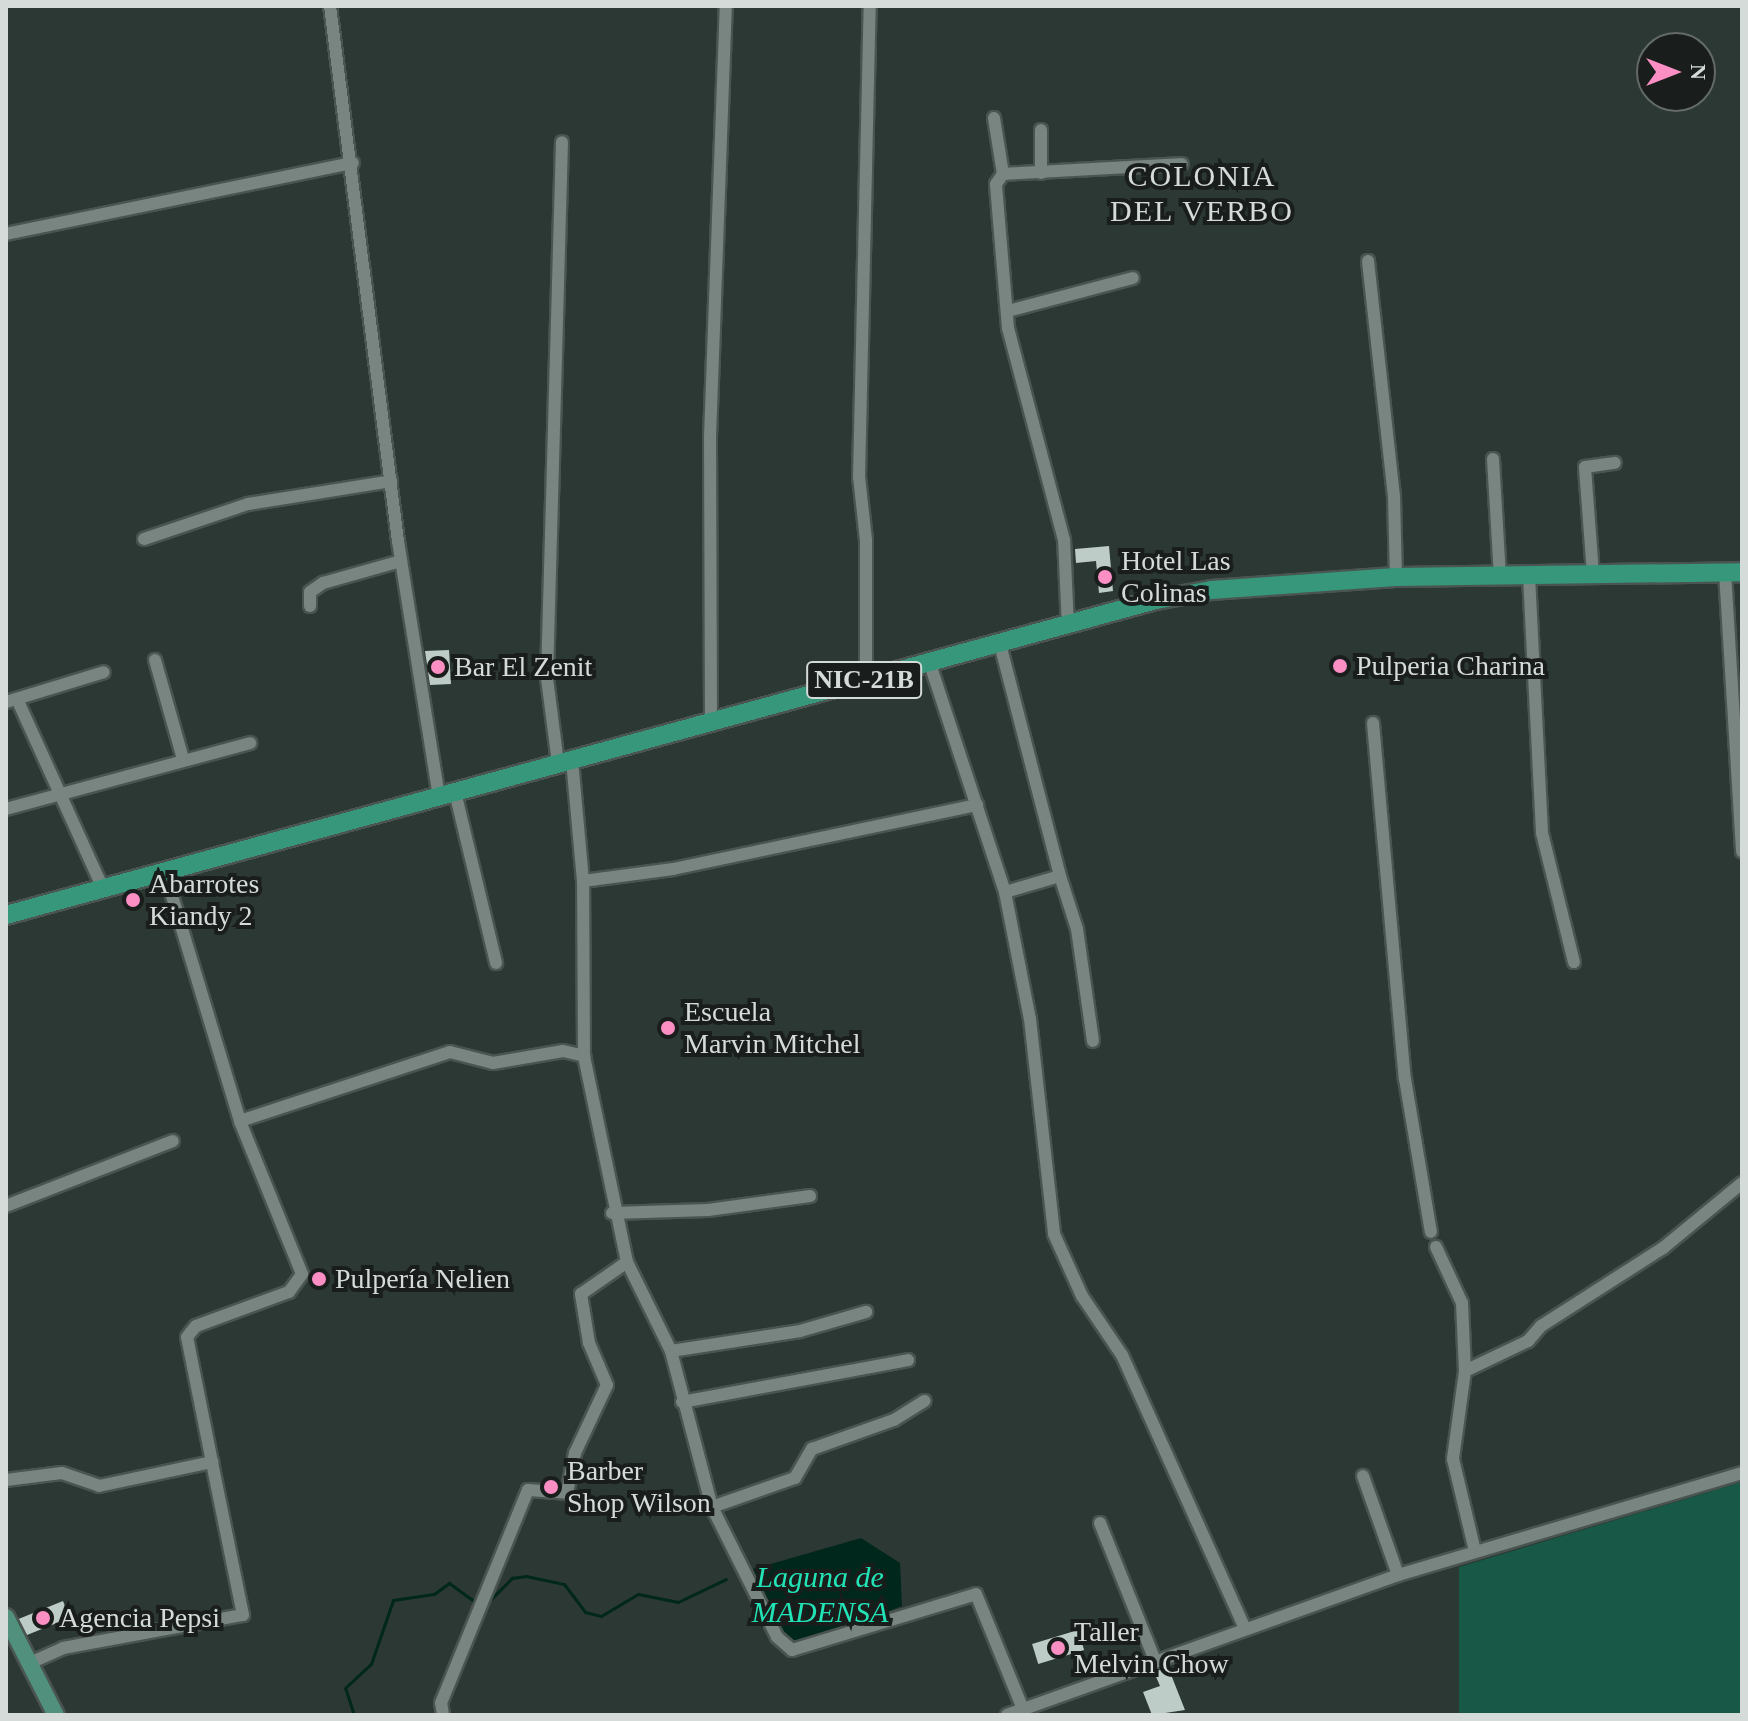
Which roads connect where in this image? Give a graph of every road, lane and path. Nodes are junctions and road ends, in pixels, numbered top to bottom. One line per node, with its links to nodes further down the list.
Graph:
1 (330, 6): 7 (street)
2 (726, 6): 33 (street)
3 (870, 6): 31 (street)
4 (994, 118): 10 (street)
5 (1041, 130): 9 (street)
6 (562, 142): 37 (street)
7 (353, 163): 11 (street); 17 (street)
8 (1182, 164): 9 (street)
9 (1041, 173): 10 (street)
10 (1003, 174): 14 (street)
11 (6, 234)
12 (1368, 261): 24 (street)
13 (1133, 278): 14 (street)
14 (1008, 311): 26 (street)
15 (1493, 459): 22 (street)
16 (1615, 463): 21 (street)
17 (391, 481): 18 (street); 19 (street)
18 (144, 539)
19 (401, 561): 25 (street); 39 (street)
20 (1734, 572): 21 (highway, NIC-21B); 42 (street)
21 (1593, 574): 23 (highway, NIC-21B)
22 (1500, 576): 23 (highway, NIC-21B); 24 (highway, NIC-21B)
23 (1529, 576): 49 (street)
24 (1396, 577): 26 (highway, NIC-21B)
25 (310, 606)
26 (1068, 627): 27 (highway, NIC-21B)
27 (1000, 644): 29 (highway, NIC-21B); 44 (street)
28 (155, 660): 36 (street)
29 (930, 664): 31 (highway, NIC-21B); 40 (street)
30 (104, 672): 32 (street)
31 (866, 679): 33 (highway, NIC-21B)
32 (11, 700): 38 (street)
33 (711, 722): 37 (highway, NIC-21B)
34 (1373, 723): 59 (street)
35 (250, 743): 36 (street)
36 (183, 759): 38 (street)
37 (565, 761): 39 (highway, NIC-21B); 45 (street)
38 (61, 794): 41 (street); 46 (street)
39 (447, 794): 43 (highway, NIC-21B); 50 (street)
40 (977, 805): 45 (street); 47 (street)
41 (6, 809)
42 (1742, 851)
43 (165, 872): 46 (highway, NIC-21B); 53 (street)
44 (1060, 876): 47 (street); 51 (street)
45 (583, 881): 52 (street)
46 (103, 889): 48 (highway, NIC-21B)
47 (1005, 892): 77 (street)
48 (6, 915)
49 (1574, 962)
50 (496, 963)
51 (1093, 1041)
52 (584, 1056): 53 (street); 58 (street)
53 (240, 1121): 68 (street)
54 (173, 1141): 57 (street)
55 (1742, 1183): 65 (street)
56 (810, 1196): 58 (street)
57 (6, 1206)
58 (612, 1213): 61 (street)
59 (1431, 1232)
60 (1436, 1247): 65 (street)
61 (627, 1262): 63 (street); 82 (street)
62 (866, 1312): 63 (street)
63 (671, 1351): 67 (street)
64 (908, 1360): 67 (street)
65 (1465, 1371): 74 (street)
66 (924, 1401): 72 (street)
67 (682, 1402): 72 (street)
68 (212, 1462): 71 (street); 79 (street)
69 (1742, 1473): 74 (street)
70 (1363, 1476): 75 (street)
71 (6, 1480)
72 (712, 1507): 80 (street)
73 (1100, 1523): 78 (street)
74 (1475, 1551): 75 (street)
75 (1398, 1575): 77 (street)
76 (6, 1617): 79 (main road)
77 (1244, 1626): 78 (street)
78 (1154, 1658): 80 (street)
79 (32, 1662): 81 (main road)
80 (1023, 1709): 83 (street)
81 (56, 1715)
82 (443, 1715)
83 (1007, 1715)

